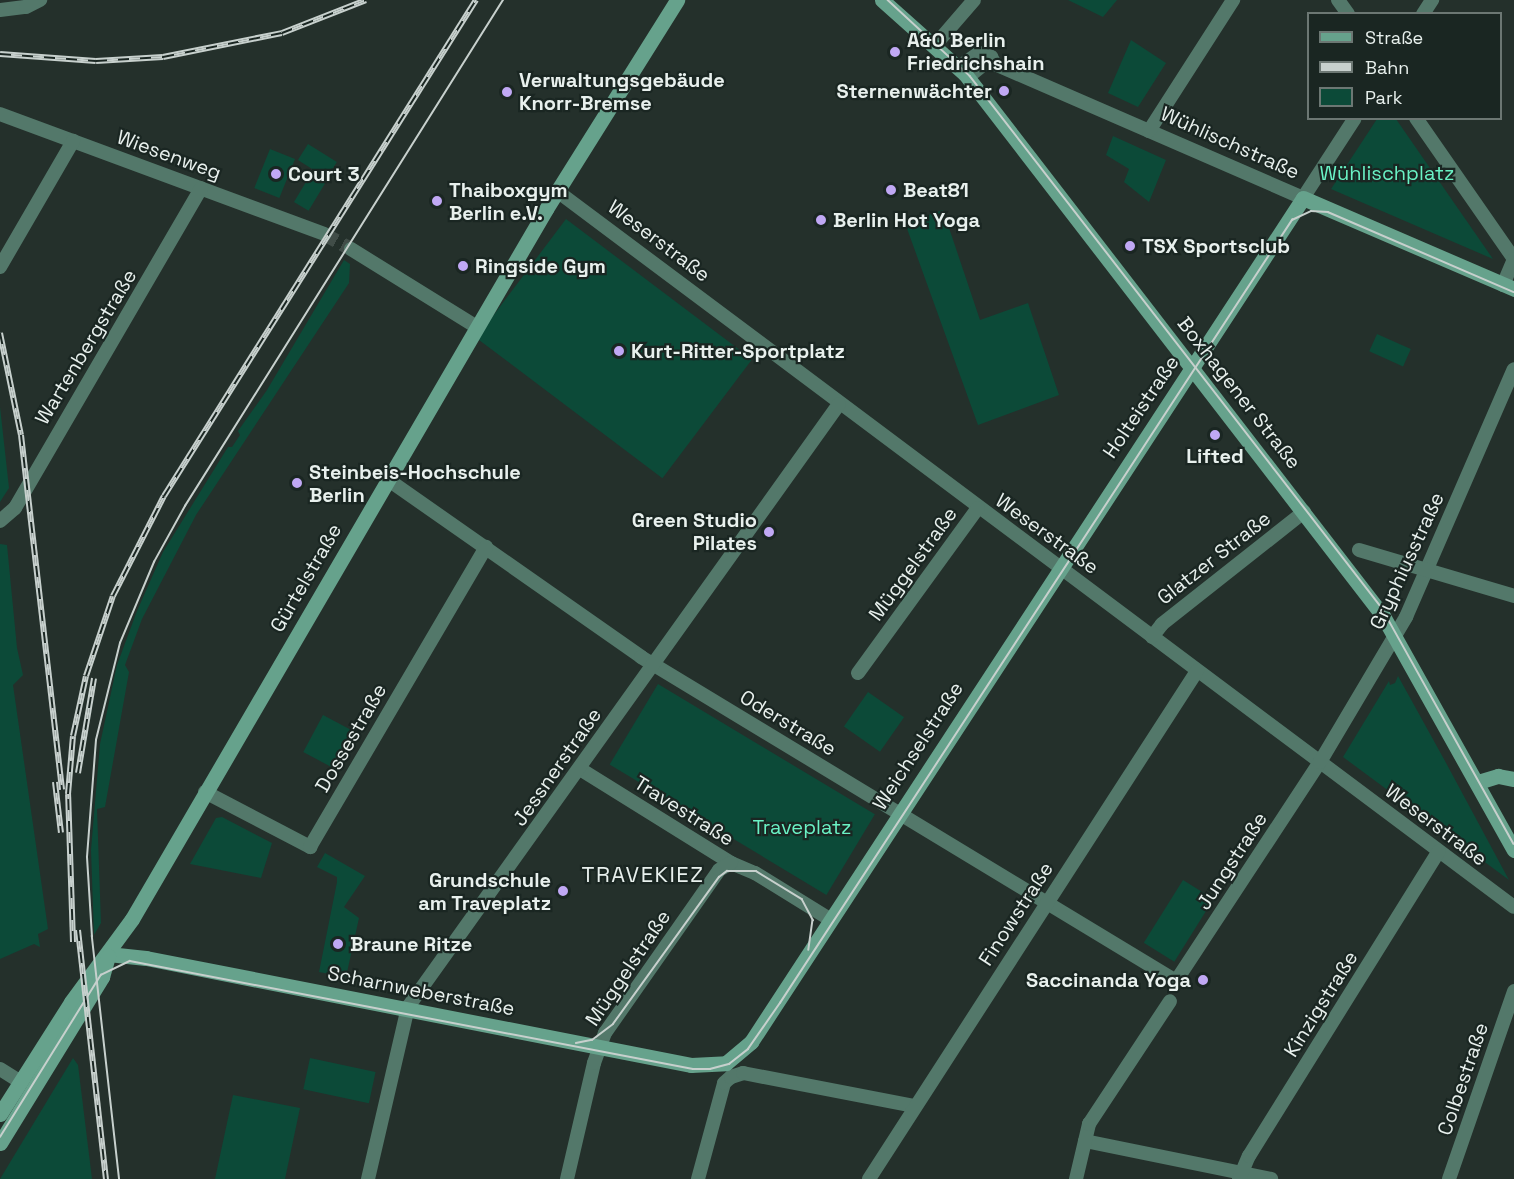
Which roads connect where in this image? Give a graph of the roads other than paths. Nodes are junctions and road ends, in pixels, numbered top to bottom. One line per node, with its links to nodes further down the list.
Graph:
1 (40, 0): 6 (street)
2 (677, 0): 15 (street, Gürtelstraße)
3 (882, 0): 7 (street, Boxhagener Straße)
4 (974, 0): 7 (street)
5 (1233, 0): 12 (street)
6 (1, 10)
7 (936, 44): 8 (street, Boxhagener Straße)
8 (963, 72): 12 (street, Wühlischstraße); 23 (street, Boxhagener Straße)
9 (0, 114): 13 (street, Wiesenweg)
10 (1353, 120): 16 (street, Holteistraße)
11 (1417, 120): 19 (street)
12 (1149, 131): 16 (street, Wühlischstraße)
13 (73, 141): 14 (street, Wiesenweg); 20 (street)
14 (201, 188): 17 (street, Wiesenweg); 29 (street, Wartenbergstraße)
15 (557, 191): 22 (street, Gürtelstraße); 25 (street, Weserstraße)
16 (1303, 198): 21 (street, Wühlischstraße); 23 (street, Holteistraße)
17 (324, 234)
18 (351, 249): 22 (street)
19 (1514, 259): 21 (street)
20 (0, 267)
21 (1509, 287)
22 (477, 327): 26 (street, Gürtelstraße)
23 (1193, 368): 28 (street, Boxhagener Straße); 32 (street, Holteistraße)
24 (1514, 369): 33 (street, Gryphiusstraße)
25 (839, 404): 27 (street, Weserstraße); 37 (street, Jessnerstraße)
26 (390, 482): 30 (street, Oderstraße); 44 (street, Gürtelstraße)
27 (978, 507): 32 (street, Weserstraße); 39 (street, Müggelstraße)
28 (1304, 512): 35 (street, Boxhagener Straße); 36 (street, Glatzer Straße)
29 (0, 521)
30 (486, 547): 37 (street, Oderstraße); 44 (street, Dossestraße)
31 (1359, 550): 33 (street)
32 (1060, 567): 36 (street, Weserstraße); 45 (street, Weichselstraße)
33 (1427, 570): 34 (street); 35 (street, Gryphiusstraße)
34 (1514, 596)
35 (1396, 633): 40 (street, Gryphiusstraße); 43 (street, Boxhagener Straße)
36 (1152, 637): 38 (street, Weserstraße)
37 (654, 664): 41 (street, Jessnerstraße); 45 (street, Oderstraße)
38 (1197, 671): 40 (street, Weserstraße); 49 (street, Finowstraße)
39 (858, 673)
40 (1320, 762): 47 (street, Weserstraße); 53 (street, Jungstraße)
41 (580, 769): 48 (street, Travestraße); 56 (street, Jessnerstraße)
42 (1514, 779): 43 (street)
43 (1478, 782): 46 (street, Boxhagener Straße)
44 (205, 792): 52 (street, Gürtelstraße)
45 (899, 813): 49 (street, Oderstraße); 51 (street, Weichselstraße)
46 (1514, 849)
47 (1439, 851): 50 (street, Weserstraße); 65 (street, Kinzigstraße)
48 (731, 864): 51 (street, Travestraße); 57 (street, Müggelstraße)
49 (1046, 902): 53 (street, Oderstraße); 61 (street, Finowstraße)
50 (1514, 907)
51 (831, 920): 59 (street, Weichselstraße)
52 (108, 954): 56 (street, Scharnweberstraße); 60 (street, Gürtelstraße); 64 (street, Gürtelstraße)
53 (1176, 981)
54 (1514, 991): 72 (street, Colbestraße)
55 (1170, 1001): 63 (street)
56 (407, 1010): 57 (street, Scharnweberstraße); 67 (street, Jessnerstraße)
57 (598, 1047): 59 (street, Scharnweberstraße); 68 (street, Müggelstraße)
58 (0, 1069): 60 (street)
59 (729, 1070): 61 (street, Scharnweberstraße); 69 (street, Weichselstraße)
60 (21, 1082): 62 (street, Gürtelstraße)
61 (915, 1106): 70 (street, Finowstraße)
62 (0, 1114)
63 (1084, 1141): 65 (street); 71 (street)
64 (0, 1143)
65 (1240, 1176): 66 (street)
66 (1266, 1178)
67 (368, 1179)
68 (567, 1179)
69 (698, 1179)
70 (869, 1179)
71 (1076, 1179)
72 (1449, 1179)

